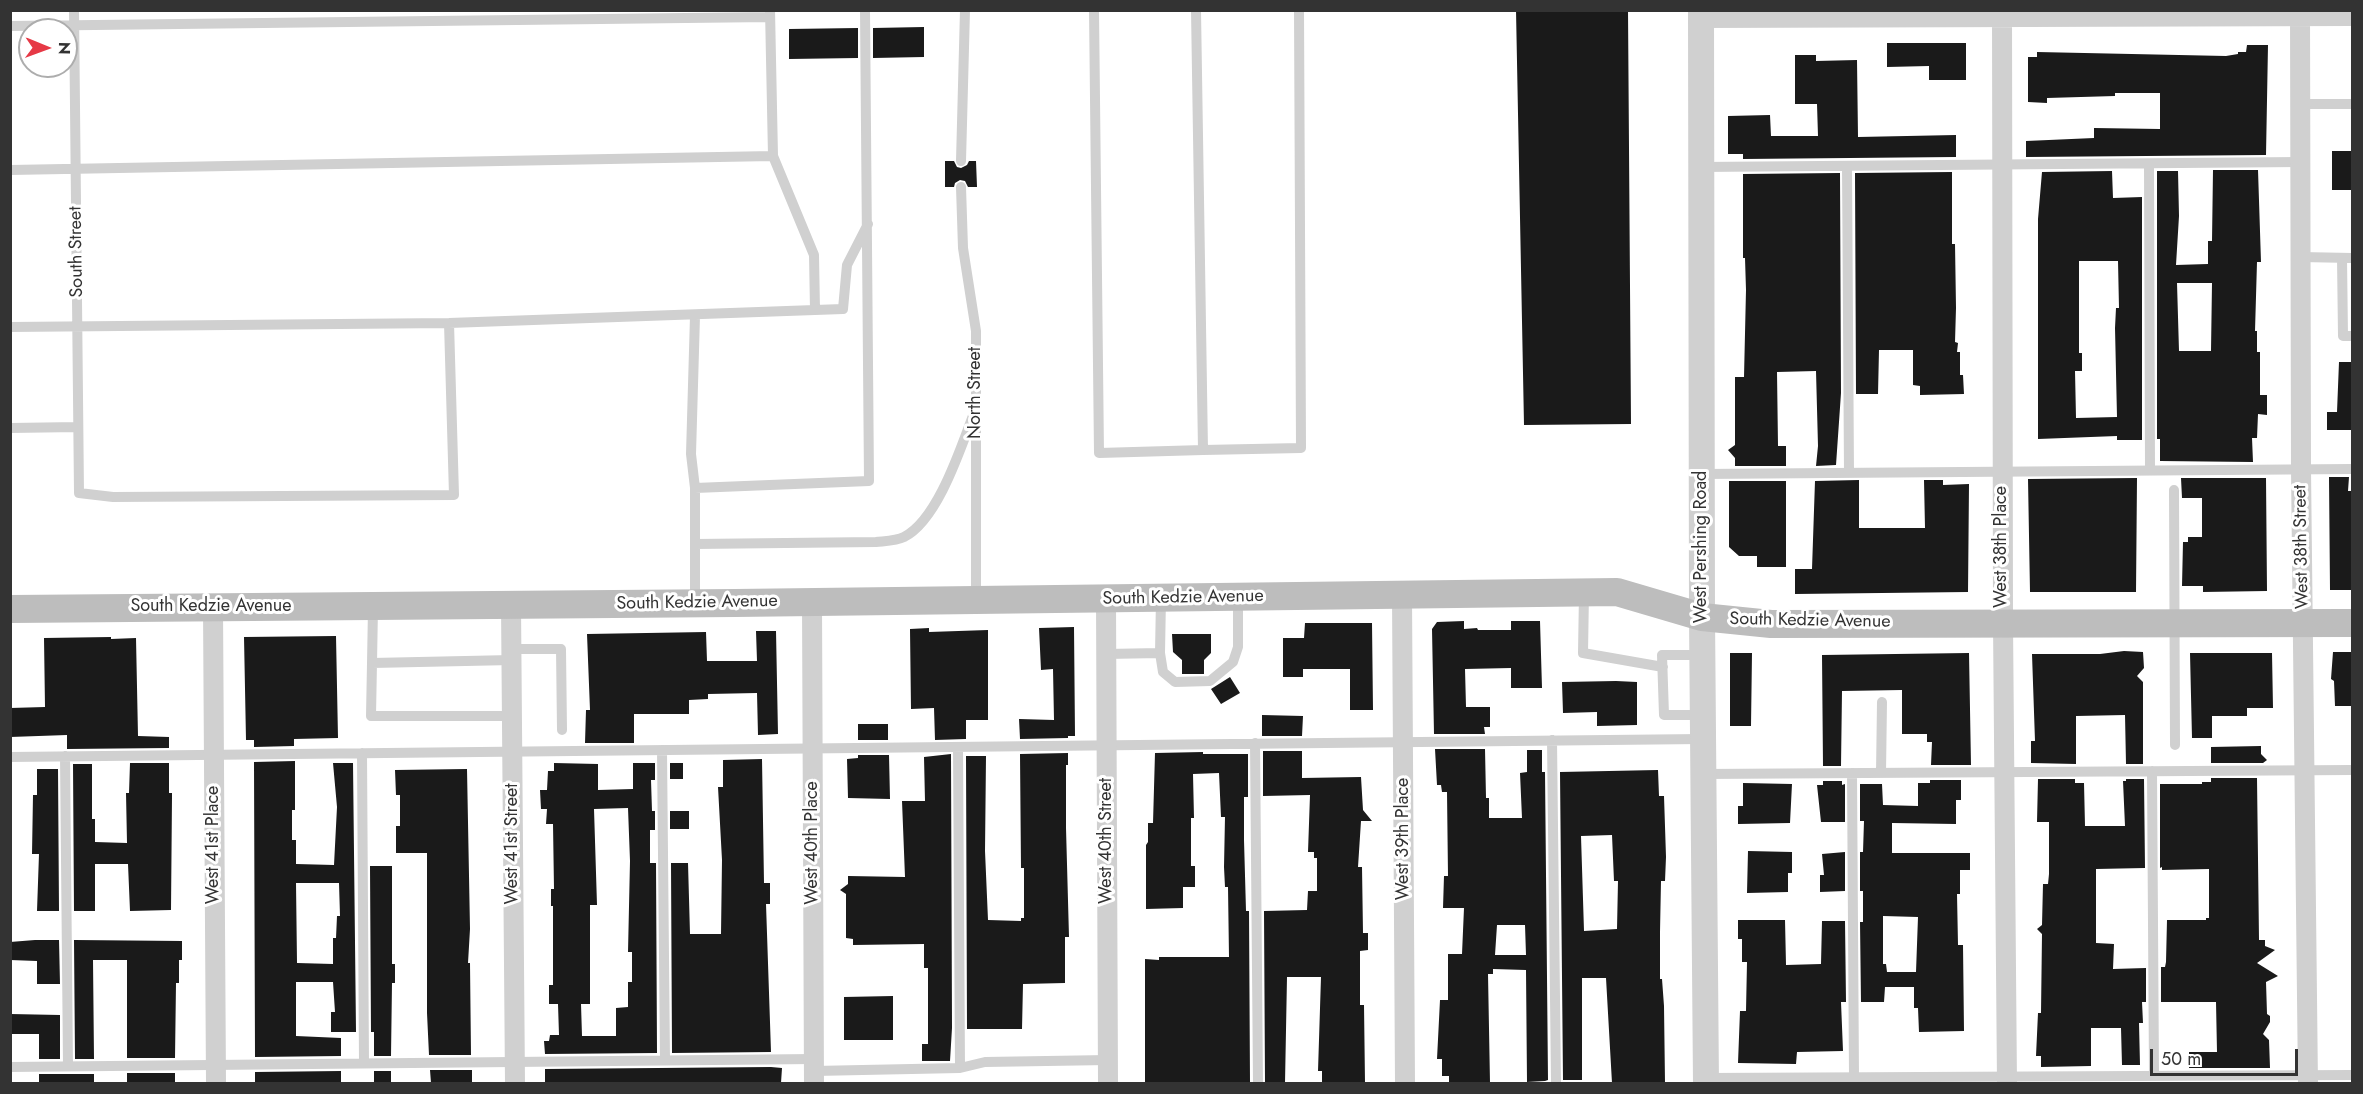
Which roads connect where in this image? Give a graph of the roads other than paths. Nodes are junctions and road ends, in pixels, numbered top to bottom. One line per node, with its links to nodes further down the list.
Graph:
1 (865, 10): 27 (lane)
2 (965, 10): 18 (lane)
3 (1094, 10): 39 (lane)
4 (1196, 10): 39 (lane)
5 (1299, 10): 39 (lane)
6 (2152, 13): 7 (street); 11 (street)
7 (2300, 13): 12 (street); 15 (street, West 38th Street)
8 (770, 14): 13 (lane); 17 (lane)
9 (1701, 14): 10 (street); 23 (street, West Pershing Road)
10 (1851, 14): 11 (street)
11 (2002, 14): 21 (street, West 38th Place)
12 (2352, 16)
13 (78, 25)
14 (75, 78): 24 (lane, South Street)
15 (2300, 104): 16 (lane); 19 (street, West 38th Street)
16 (2352, 104)
17 (772, 156): 24 (lane); 30 (lane)
18 (961, 161)
19 (2300, 162): 20 (lane); 28 (street, West 38th Street)
20 (2150, 164): 21 (lane); 42 (lane)
21 (2002, 165): 22 (lane); 44 (street, West 38th Place)
22 (1847, 166): 23 (lane); 43 (lane)
23 (1701, 167): 45 (street, West Pershing Road)
24 (76, 169): 25 (lane); 33 (lane, South Street)
25 (10, 170)
26 (962, 187): 36 (lane, North Street)
27 (868, 224): 30 (lane); 46 (lane)
28 (2301, 257): 29 (lane); 40 (street, West 38th Street)
29 (2347, 258): 35 (lane)
30 (815, 310): 31 (lane)
31 (695, 316): 32 (lane); 46 (lane)
32 (449, 323): 33 (lane); 37 (lane, South Street)
33 (78, 326): 34 (lane); 37 (lane, South Street)
34 (10, 327)
35 (2352, 336)
36 (976, 407): 48 (lane); 54 (lane, North Street)
37 (78, 427): 38 (lane)
38 (10, 429)
39 (1203, 450)
40 (2301, 469): 41 (lane); 42 (lane); 64 (street, West 38th Street)
41 (2352, 469)
42 (2150, 470): 44 (lane)
43 (1848, 472): 44 (lane); 45 (lane)
44 (2002, 472): 62 (street, West 38th Place)
45 (1702, 474): 61 (street, West Pershing Road)
46 (695, 488): 48 (lane)
47 (2174, 490): 63 (lane)
48 (695, 544): 56 (lane)
49 (1584, 593): 50 (main road, South Kedzie Avenue); 61 (main road, South Kedzie Avenue); 71 (lane)
50 (1402, 595): 51 (main road, South Kedzie Avenue); 77 (street, West 39th Place)
51 (1238, 597): 52 (main road, South Kedzie Avenue); 66 (lane)
52 (1161, 598): 53 (main road, South Kedzie Avenue); 66 (lane)
53 (1106, 599): 54 (main road, South Kedzie Avenue); 68 (street, West 40th Street)
54 (976, 600): 55 (main road, South Kedzie Avenue)
55 (812, 602): 56 (main road, South Kedzie Avenue); 82 (street, West 40th Place)
56 (695, 603): 57 (main road, South Kedzie Avenue)
57 (511, 604): 58 (main road, South Kedzie Avenue); 67 (street, West 41st Street)
58 (373, 606): 59 (main road, South Kedzie Avenue); 70 (lane)
59 (213, 607): 60 (main road, South Kedzie Avenue); 86 (street, West 41st Place)
60 (10, 609)
61 (1702, 617): 62 (main road, South Kedzie Avenue); 69 (street, West Pershing Road)
62 (2003, 622): 63 (main road, South Kedzie Avenue); 92 (street, West 38th Place)
63 (2174, 623): 64 (main road, South Kedzie Avenue); 80 (lane)
64 (2303, 623): 65 (main road, South Kedzie Avenue); 89 (street, West 38th Street)
65 (2352, 623)
66 (1160, 653): 68 (lane)
67 (512, 654): 70 (lane); 73 (street, West 41st Street); 75 (lane)
68 (1106, 654): 79 (street, West 40th Street)
69 (1702, 654): 71 (lane); 74 (street, West Pershing Road)
70 (372, 663): 73 (lane)
71 (1663, 667): 74 (lane)
72 (1882, 702): 94 (lane)
73 (512, 716): 84 (street, West 41st Street)
74 (1703, 727): 76 (lane); 95 (street, West Pershing Road)
75 (562, 730)
76 (1552, 740): 77 (lane); 115 (lane)
77 (1403, 742): 78 (lane); 114 (street, West 39th Place)
78 (1255, 743): 79 (lane); 113 (lane)
79 (1106, 745): 81 (lane); 97 (street, West 40th Street)
80 (2175, 745)
81 (958, 747): 82 (lane); 102 (lane)
82 (813, 748): 83 (lane); 103 (street, West 40th Place)
83 (662, 750): 84 (lane); 96 (lane)
84 (513, 752): 85 (lane); 98 (street, West 41st Street)
85 (362, 753): 86 (lane); 99 (lane)
86 (214, 755): 87 (lane); 104 (street, West 41st Place)
87 (65, 756): 88 (lane); 100 (lane)
88 (10, 757)
89 (2305, 770): 90 (lane); 91 (lane); 108 (street, West 38th Street)
90 (2352, 770)
91 (2152, 771): 92 (lane); 106 (lane)
92 (2004, 772): 94 (lane); 109 (street, West 38th Place)
93 (1852, 773): 94 (lane); 95 (lane); 107 (lane)
94 (1881, 773)
95 (1703, 774): 110 (street, West Pershing Road)
96 (665, 1060): 98 (lane); 103 (lane)
97 (1108, 1060): 102 (lane); 112 (street, West 40th Street)
98 (515, 1062): 99 (lane); 111 (street, West 41st Street)
99 (364, 1064): 104 (lane)
100 (68, 1066): 101 (lane); 104 (lane)
101 (10, 1067)
102 (960, 1068): 103 (lane)
103 (814, 1071)
104 (216, 1074)
105 (2352, 1075): 108 (lane)
106 (2154, 1076): 108 (lane); 109 (lane)
107 (1854, 1077): 109 (lane); 110 (lane)
108 (2308, 1079)
109 (2007, 1080)
110 (1706, 1081)
111 (515, 1083)
112 (1108, 1083)
113 (1258, 1083)
114 (1406, 1083)
115 (1556, 1083)

